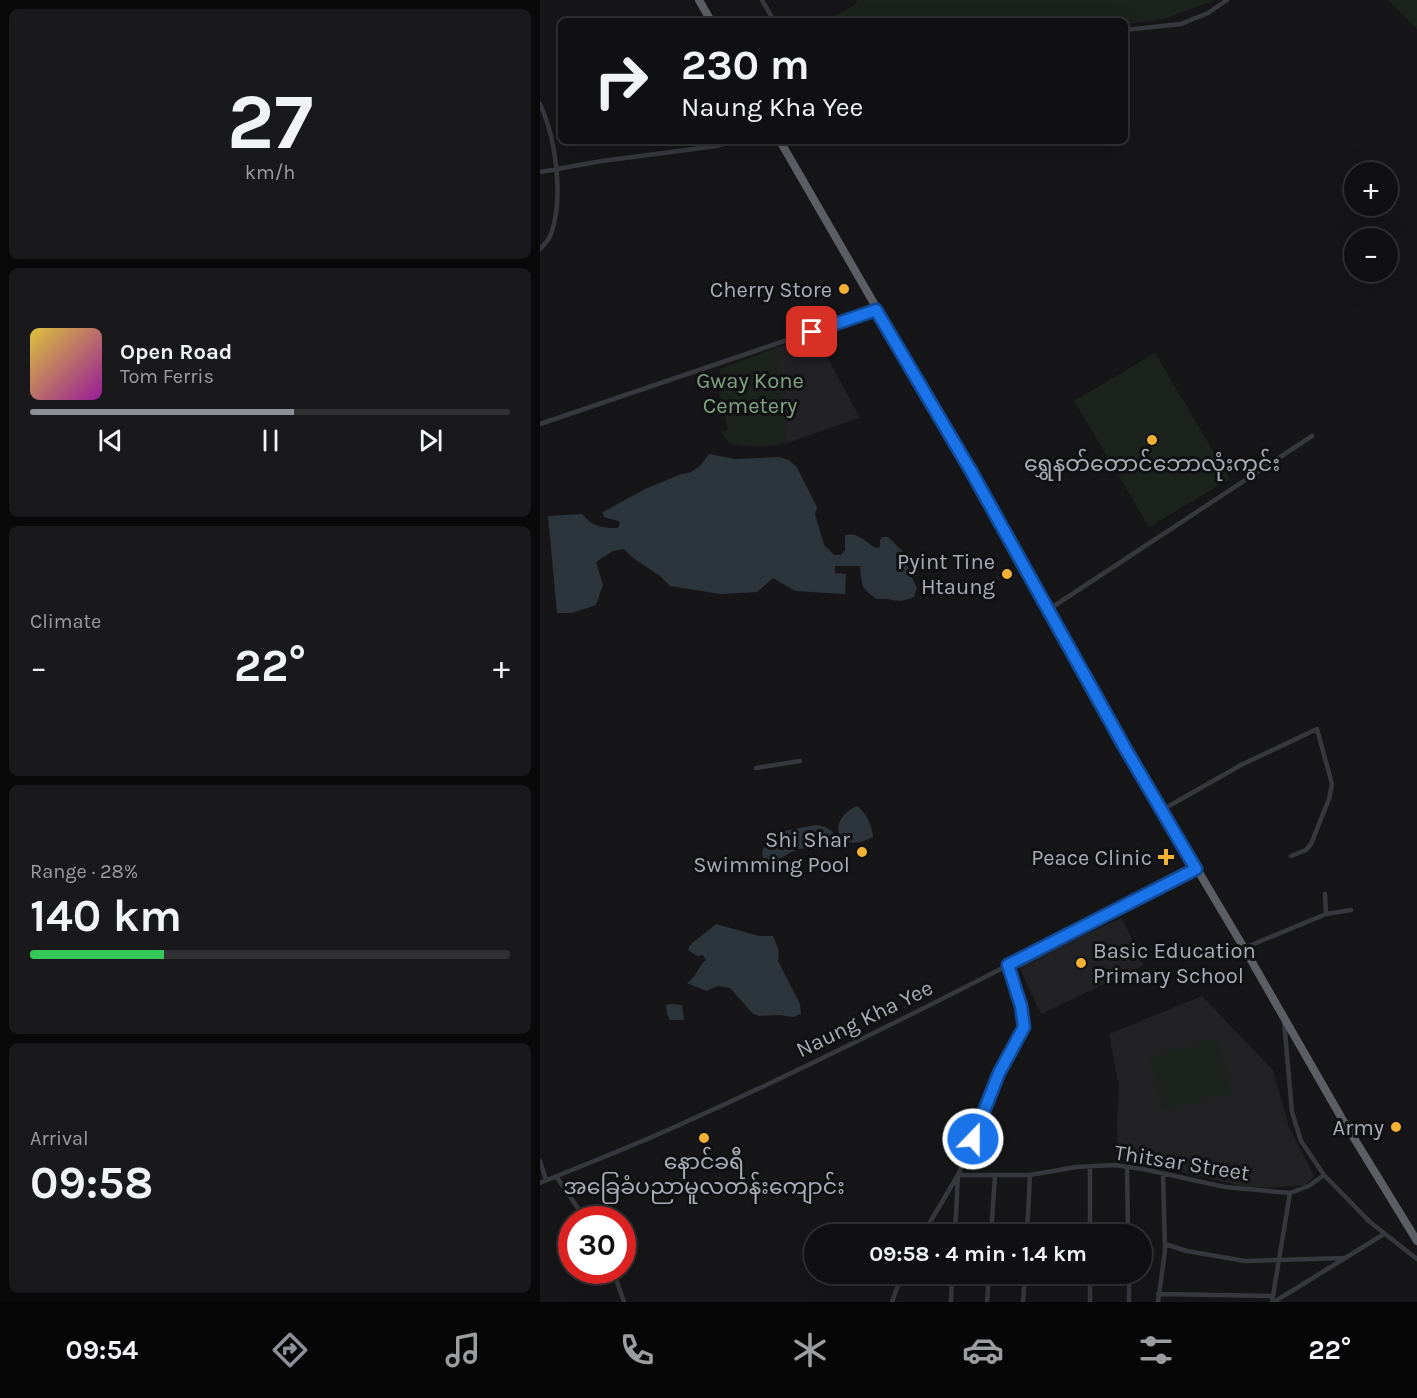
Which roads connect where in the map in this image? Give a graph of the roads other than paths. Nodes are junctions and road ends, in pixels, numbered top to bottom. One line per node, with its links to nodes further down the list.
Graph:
1 (699, 0): 4 (highway)
2 (762, 0): 5 (street)
3 (1227, 0): 6 (street)
4 (709, 18)
5 (772, 18)
6 (1128, 30)
7 (540, 104): 8 (street)
8 (542, 114): 11 (street)
9 (723, 144): 11 (street)
10 (782, 144): 14 (highway)
11 (557, 169): 12 (street); 13 (street)
12 (540, 172)
13 (540, 249)
14 (876, 310): 15 (street); 17 (highway)
15 (540, 424)
16 (1312, 436): 17 (street)
17 (1048, 609): 20 (highway)
18 (800, 761): 19 (street)
19 (756, 768)
20 (1162, 810): 21 (street); 22 (highway)
21 (1290, 856)
22 (1196, 869): 26 (highway); 27 (street, Naung Kha Yee)
23 (1325, 894): 25 (street)
24 (1351, 910): 25 (street)
25 (1326, 914): 26 (street)
26 (1244, 948): 28 (highway)
27 (1008, 965): 32 (street); 35 (street, Naung Kha Yee)
28 (1283, 1018): 34 (street); 49 (highway)
29 (540, 1161): 38 (street)
30 (1090, 1166): 31 (street, Thitsar Street); 37 (street, Thitsar Street); 46 (street)
31 (1127, 1167): 33 (street, Thitsar Street); 47 (street)
32 (958, 1174): 36 (street, Thitsar Street); 42 (street); 43 (street)
33 (1163, 1174): 40 (street, Thitsar Street); 50 (street)
34 (1324, 1175): 40 (street); 48 (street)
35 (556, 1176): 38 (street, Naung Kha Yee); 41 (street)
36 (995, 1176): 37 (street, Thitsar Street); 44 (street)
37 (1030, 1176): 45 (street)
38 (546, 1180): 39 (street, Naung Kha Yee)
39 (540, 1183)
40 (1290, 1193): 53 (street)
41 (576, 1206)
42 (929, 1224)
43 (956, 1224)
44 (992, 1224)
45 (1028, 1224)
46 (1090, 1224)
47 (1128, 1224)
48 (1384, 1234): 51 (street); 52 (street)
49 (1417, 1240)
50 (1165, 1244): 53 (street); 61 (street)
51 (1344, 1258): 53 (street); 62 (street)
52 (1417, 1259)
53 (1278, 1262): 62 (street)
54 (618, 1284): 63 (street)
55 (898, 1284): 64 (street)
56 (952, 1284): 65 (street)
57 (988, 1284): 66 (street)
58 (1024, 1284): 67 (street)
59 (1090, 1284): 68 (street)
60 (1129, 1284): 69 (street)
61 (1158, 1294): 62 (street); 70 (street)
62 (1273, 1300)
63 (624, 1302)
64 (892, 1302)
65 (951, 1302)
66 (987, 1302)
67 (1023, 1302)
68 (1090, 1302)
69 (1129, 1302)
70 (1158, 1302)

